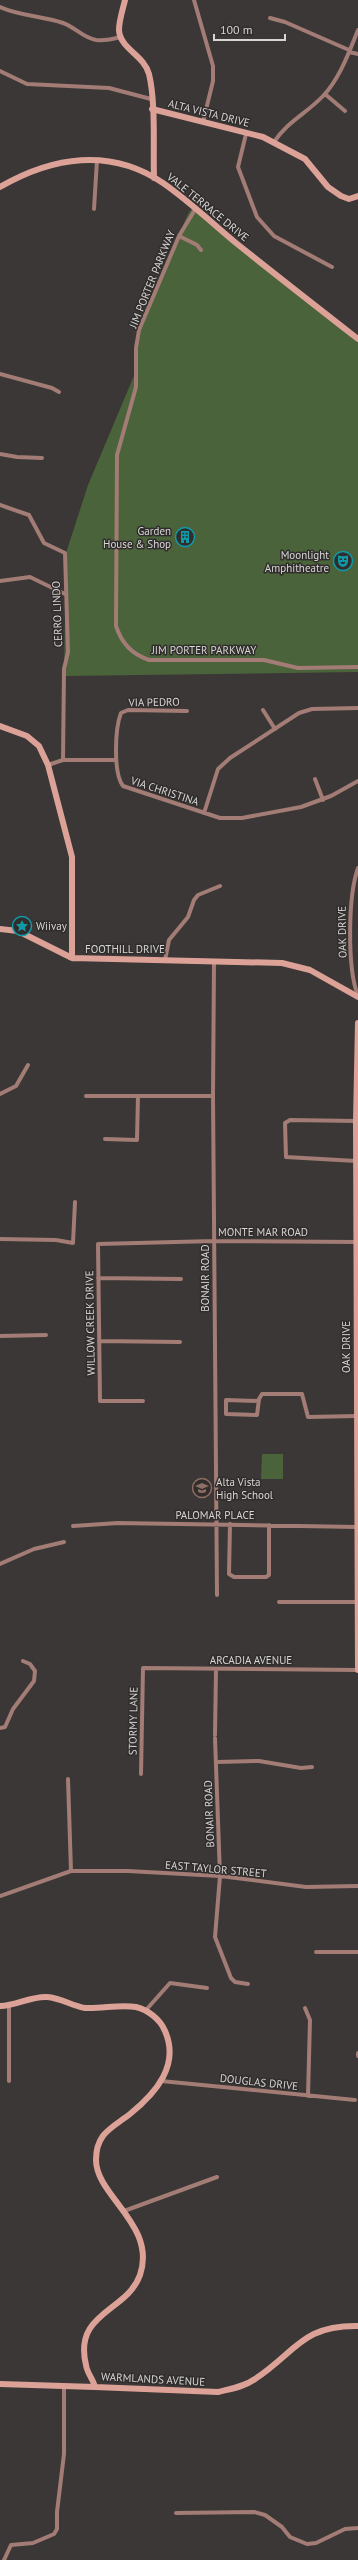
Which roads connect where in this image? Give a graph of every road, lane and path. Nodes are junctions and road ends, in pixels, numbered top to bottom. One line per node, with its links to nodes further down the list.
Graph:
1 (125, 0): 6 (street)
2 (194, 0): 14 (street)
3 (0, 7): 6 (street)
4 (270, 18): 7 (street)
5 (358, 30): 7 (street)
6 (120, 37): 11 (street, ALTA VISTA DRIVE)
7 (349, 51): 8 (street); 10 (street)
8 (358, 54)
9 (0, 71): 11 (street)
10 (325, 94): 13 (street); 16 (street)
11 (151, 100): 12 (street, ALTA VISTA DRIVE)
12 (152, 109): 14 (street, ALTA VISTA DRIVE); 18 (street)
13 (345, 110)
14 (202, 123): 15 (street, ALTA VISTA DRIVE)
15 (246, 134): 16 (street, ALTA VISTA DRIVE); 25 (street)
16 (274, 142): 20 (street, ALTA VISTA DRIVE)
17 (96, 160): 18 (street, VALE TERRACE DRIVE); 19 (street, VALE TERRACE DRIVE); 22 (street)
18 (154, 178): 21 (street, VALE TERRACE DRIVE)
19 (0, 187)
20 (358, 196)
21 (196, 208): 23 (street, JIM PORTER PARKWAY); 26 (street, VALE TERRACE DRIVE)
22 (94, 209)
23 (178, 236): 24 (street); 34 (street, JIM PORTER PARKWAY)
24 (201, 250)
25 (332, 267)
26 (358, 339)
27 (0, 374): 28 (street)
28 (59, 392)
29 (0, 454): 30 (street)
30 (42, 458)
31 (0, 505): 33 (street, CERRO LINDO)
32 (0, 581): 33 (street)
33 (65, 594): 40 (street, CERRO LINDO)
34 (358, 667)
35 (358, 708): 39 (street, VIA CHRISTINA)
36 (263, 710): 39 (street)
37 (187, 711): 41 (street, VIA PEDRO)
38 (0, 726): 42 (street, FOOTHILL DRIVE)
39 (275, 729): 46 (street, VIA CHRISTINA)
40 (63, 760): 41 (street); 42 (street)
41 (116, 760): 46 (street, VIA CHRISTINA)
42 (48, 765): 52 (street, FOOTHILL DRIVE)
43 (315, 779): 45 (street)
44 (358, 781): 45 (street, VIA CHRISTINA)
45 (323, 800): 46 (street, VIA CHRISTINA)
46 (204, 813)
47 (358, 868): 50 (street, OAK DRIVE)
48 (220, 886): 53 (street)
49 (0, 929): 52 (street)
50 (351, 956): 51 (street); 55 (street, OAK DRIVE)
51 (358, 956)
52 (72, 958): 53 (street, FOOTHILL DRIVE)
53 (165, 960): 54 (street, FOOTHILL DRIVE)
54 (214, 961): 55 (street, FOOTHILL DRIVE); 61 (street, BONAIR ROAD)
55 (358, 997)
56 (358, 1023): 62 (street, OAK DRIVE)
57 (28, 1065): 58 (street)
58 (0, 1094)
59 (86, 1096): 60 (street)
60 (138, 1096): 61 (street); 63 (street)
61 (213, 1096): 68 (street, BONAIR ROAD)
62 (356, 1121): 64 (street, OAK DRIVE); 64 (street)
63 (105, 1139)
64 (356, 1161): 65 (street, OAK DRIVE)
65 (357, 1186): 69 (street, OAK DRIVE)
66 (75, 1202): 67 (street)
67 (0, 1239)
68 (214, 1241): 69 (street, MONTE MAR ROAD); 70 (street, MONTE MAR ROAD); 80 (street, BONAIR ROAD)
69 (356, 1242): 79 (street, OAK DRIVE)
70 (98, 1244): 71 (street, WILLOW CREEK DRIVE)
71 (98, 1278): 72 (street); 75 (street, WILLOW CREEK DRIVE)
72 (182, 1279)
73 (46, 1335): 74 (street)
74 (0, 1336)
75 (99, 1341): 76 (street); 77 (street, WILLOW CREEK DRIVE)
76 (180, 1342)
77 (143, 1401)
78 (259, 1401): 78 (street); 79 (street)
79 (357, 1416): 84 (street, OAK DRIVE)
80 (217, 1524): 81 (street, PALOMAR PLACE); 83 (street, PALOMAR PLACE); 87 (street, BONAIR ROAD)
81 (230, 1524): 82 (street, PALOMAR PLACE); 82 (street)
82 (269, 1525): 84 (street, PALOMAR PLACE)
83 (73, 1526)
84 (357, 1527): 88 (street, OAK DRIVE)
85 (64, 1542): 86 (street)
86 (0, 1564)
87 (217, 1595)
88 (357, 1599): 89 (street); 93 (street, OAK DRIVE)
89 (279, 1602)
90 (23, 1661): 94 (street)
91 (143, 1668): 92 (street, ARCADIA AVENUE); 97 (street, STORMY LANE)
92 (216, 1670): 93 (street, ARCADIA AVENUE); 95 (street, BONAIR ROAD)
93 (358, 1670)
94 (0, 1728)
95 (217, 1762): 96 (street); 100 (street, BONAIR ROAD)
96 (312, 1767)
97 (141, 1774)
98 (68, 1779): 99 (street)
99 (71, 1871): 100 (street, EAST TAYLOR STREET); 102 (street, EAST TAYLOR STREET)
100 (220, 1876): 101 (street, EAST TAYLOR STREET); 105 (street, BONAIR ROAD)
101 (358, 1886)
102 (0, 1896)
103 (316, 1952): 104 (street)
104 (358, 1952)
105 (248, 1984)
106 (208, 1988): 110 (street)
107 (0, 2006): 108 (street, WARMLANDS AVENUE)
108 (9, 2006): 110 (street, WARMLANDS AVENUE); 113 (street)
109 (305, 2008): 115 (street)
110 (146, 2010): 114 (street, WARMLANDS AVENUE)
111 (358, 2053): 112 (street)
112 (358, 2056)
113 (9, 2081)
114 (161, 2081): 115 (street, DOUGLAS DRIVE); 118 (street, WARMLANDS AVENUE)
115 (308, 2096): 116 (street, DOUGLAS DRIVE)
116 (355, 2100)
117 (217, 2177): 118 (street)
118 (124, 2211): 122 (street, WARMLANDS AVENUE)
119 (358, 2326): 122 (street, WARMLANDS AVENUE)
120 (0, 2384): 121 (street)
121 (64, 2386): 122 (street); 125 (street)
122 (95, 2387)
123 (176, 2513): 124 (street)
124 (358, 2528)
125 (4, 2560)

